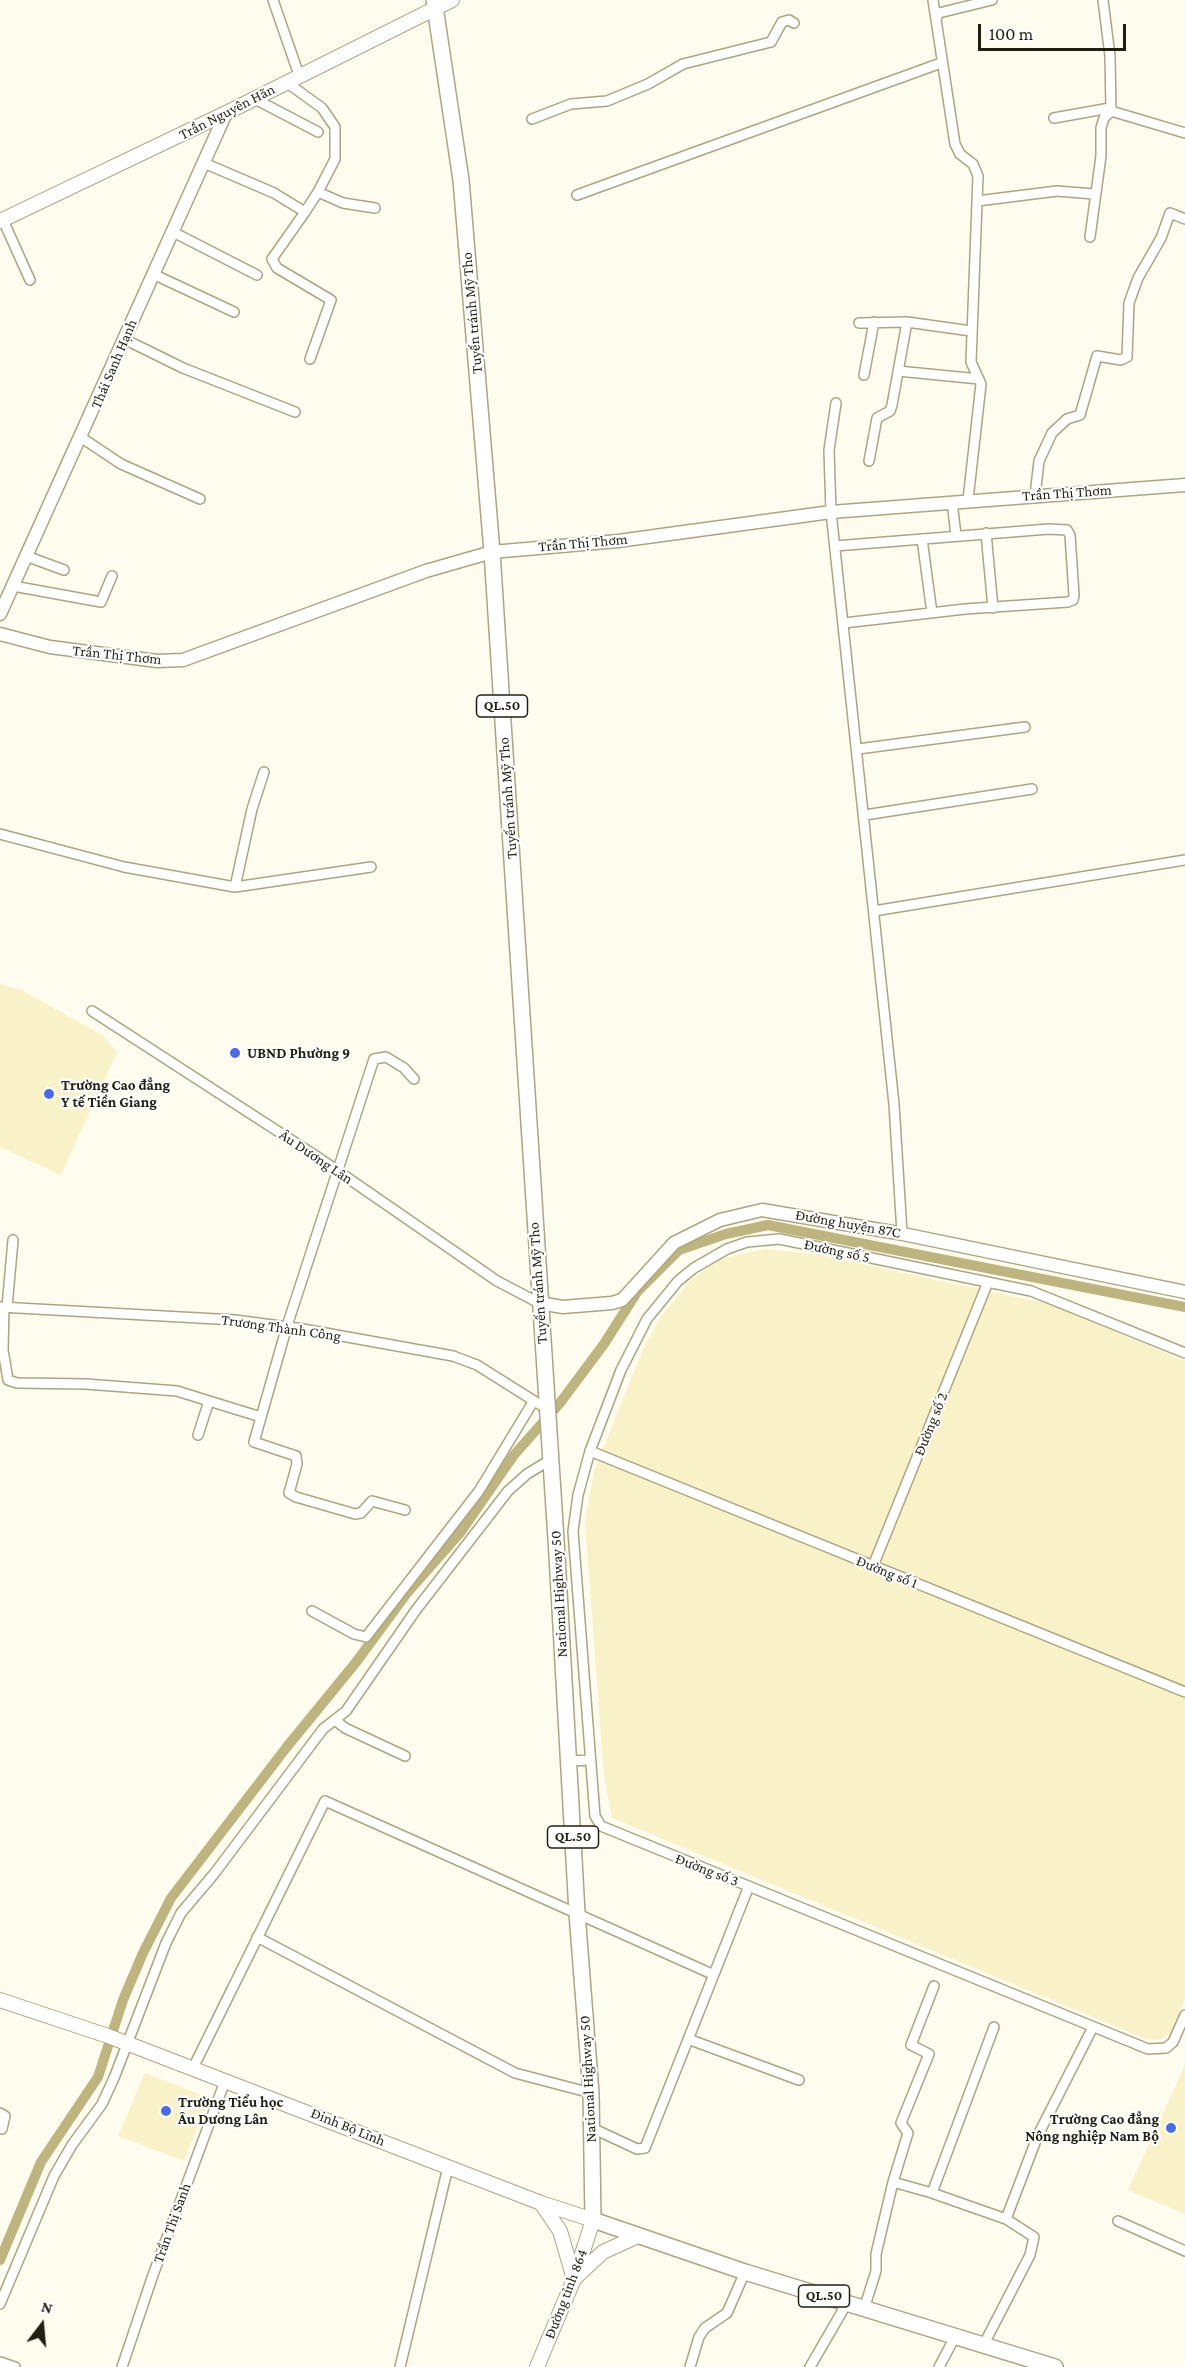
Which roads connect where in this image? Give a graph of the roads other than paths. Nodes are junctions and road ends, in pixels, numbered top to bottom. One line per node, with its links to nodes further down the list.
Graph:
1 (273, 0): 10 (street)
2 (452, 0): 6 (main road, Trần Nguyên Hãn)
3 (933, 0): 7 (street)
4 (992, 0): 7 (street)
5 (1103, 0): 13 (street)
6 (435, 4): 10 (main road, Trần Nguyên Hãn); 57 (highway, Tuyến tránh Mỹ Tho / QL.50)
7 (937, 17): 9 (street)
8 (795, 23): 16 (street)
9 (941, 63): 22 (street); 23 (street)
10 (299, 75): 11 (main road, Trần Nguyên Hãn)
11 (286, 82): 12 (main road, Trần Nguyên Hãn); 20 (street)
12 (255, 99): 14 (main road, Trần Nguyên Hãn); 17 (street)
13 (1111, 110): 15 (street); 18 (street); 21 (street)
14 (226, 113): 19 (street, Thái Sanh Hạnh); 27 (main road, Trần Nguyên Hãn)
15 (1054, 118)
16 (532, 119)
17 (318, 132)
18 (1185, 133)
19 (204, 164): 25 (street); 28 (street, Thái Sanh Hạnh)
20 (318, 192): 24 (street); 25 (street)
21 (1094, 194): 23 (street); 29 (street)
22 (577, 195)
23 (977, 201): 37 (street)
24 (375, 208)
25 (305, 212): 39 (street)
26 (1185, 219): 48 (street)
27 (2, 221): 32 (street)
28 (173, 232): 30 (street, Thái Sanh Hạnh); 31 (street)
29 (1090, 237)
30 (153, 274): 33 (street); 38 (street, Thái Sanh Hạnh)
31 (257, 275)
32 (30, 280)
33 (234, 312)
34 (874, 322): 35 (street); 36 (street); 41 (street)
35 (907, 322): 37 (street); 40 (street)
36 (859, 323)
37 (971, 331): 42 (street)
38 (124, 339): 44 (street); 45 (street, Thái Sanh Hạnh)
39 (310, 359)
40 (898, 371): 42 (street); 46 (street)
41 (864, 375)
42 (979, 379): 50 (street)
43 (836, 403): 52 (street)
44 (296, 412)
45 (82, 438): 49 (street); 58 (street, Thái Sanh Hạnh)
46 (869, 461)
47 (1185, 485): 48 (street, Trần Thị Thơm)
48 (1035, 495): 50 (street, Trần Thị Thơm)
49 (200, 499)
50 (968, 500): 51 (street, Trần Thị Thơm)
51 (953, 504): 52 (street, Trần Thị Thơm); 53 (street)
52 (831, 515): 56 (street); 57 (street, Trần Thị Thơm)
53 (955, 533): 54 (street); 55 (street)
54 (986, 533): 62 (street); 62 (street)
55 (922, 538): 56 (street); 63 (street)
56 (835, 546): 65 (street)
57 (492, 552): 66 (street, Trần Thị Thơm); 84 (highway, Tuyến tránh Mỹ Tho / QL.50)
58 (26, 556): 59 (street); 61 (street, Thái Sanh Hạnh)
59 (64, 570)
60 (112, 576): 61 (street)
61 (13, 586): 64 (street, Thái Sanh Hạnh)
62 (993, 608): 63 (street)
63 (932, 613): 65 (street)
64 (0, 614)
65 (844, 623): 68 (street)
66 (0, 634)
67 (1025, 727): 68 (street)
68 (858, 749): 71 (street)
69 (264, 772): 75 (street)
70 (1032, 789): 71 (street)
71 (865, 815): 76 (street)
72 (0, 834): 75 (street)
73 (1185, 860): 76 (street)
74 (371, 867): 75 (street)
75 (235, 887)
76 (874, 911): 80 (street)
77 (92, 1011): 79 (street, Âu Dương Lân)
78 (414, 1079): 79 (street)
79 (336, 1171): 84 (street, Âu Dương Lân); 86 (street)
80 (902, 1233): 83 (street, Đường huyện 87C); 84 (street, Đường huyện 87C)
81 (13, 1240): 85 (street)
82 (988, 1282): 87 (street, Đường số 5); 92 (street, Đường số 5); 97 (street, Đường số 2)
83 (1185, 1292)
84 (539, 1303): 89 (highway, Tuyến tránh Mỹ Tho / QL.50)
85 (4, 1307): 86 (street, Trương Thành Công); 88 (street)
86 (287, 1326): 89 (street, Trương Thành Công); 90 (street)
87 (1185, 1353)
88 (209, 1401): 90 (street); 91 (street)
89 (543, 1408): 93 (highway, Tuyến tránh Mỹ Tho / QL.50); 98 (street)
90 (261, 1418): 94 (street)
91 (198, 1435)
92 (590, 1451): 96 (street, Đường số 3); 97 (street, Đường số 1)
93 (550, 1457): 95 (highway, National Highway 50 / QL.50); 100 (street)
94 (405, 1510)
95 (557, 1555): 96 (street); 103 (highway, National Highway 50 / QL.50)
96 (574, 1556): 102 (street, Đường số 3)
97 (873, 1566): 99 (street, Đường số 1)
98 (312, 1611)
99 (1185, 1692)
100 (335, 1720): 101 (street); 114 (street)
101 (405, 1756)
102 (591, 1760): 103 (street); 104 (street, Đường số 3)
103 (568, 1761): 105 (highway, National Highway 50 / QL.50)
104 (749, 1886): 107 (street); 112 (street, Đường số 3)
105 (577, 1914): 106 (street); 107 (street); 118 (highway, National Highway 50 / QL.50)
106 (257, 1936): 115 (street); 118 (street)
107 (712, 1974): 113 (street)
108 (934, 1986): 123 (street)
109 (0, 2000): 114 (main road, Đinh Bộ Lĩnh)
110 (1185, 2014): 112 (street, Đường số 3)
111 (994, 2027): 124 (street)
112 (1093, 2027): 126 (street)
113 (688, 2039): 116 (street); 121 (street)
114 (125, 2043): 115 (main road, Đinh Bộ Lĩnh); 134 (street)
115 (193, 2068): 117 (main road, Đinh Bộ Lĩnh)
116 (799, 2080)
117 (225, 2081): 122 (main road, Đinh Bộ Lĩnh); 140 (street, Trần Thị Sanh)
118 (591, 2093): 121 (highway, National Highway 50 / QL.50)
119 (0, 2113): 120 (street)
120 (2, 2128)
121 (592, 2128): 127 (highway, National Highway 50 / QL.50)
122 (448, 2167): 125 (main road, Đinh Bộ Lĩnh); 141 (street)
123 (893, 2182): 124 (street); 135 (street)
124 (932, 2193): 126 (street)
125 (541, 2203): 127 (main road, Đinh Bộ Lĩnh); 132 (main road)
126 (1005, 2218): 137 (street)
127 (593, 2220): 129 (highway, QL.50); 132 (main road, Đường tỉnh 864)
128 (1118, 2221): 130 (street)
129 (638, 2236): 131 (highway, QL.50); 132 (main road)
130 (1185, 2251)
131 (745, 2272): 133 (highway, QL.50); 143 (street)
132 (574, 2279): 142 (main road, Đường tỉnh 864)
133 (847, 2303): 135 (highway, QL.50); 144 (street)
134 (0, 2304)
135 (864, 2309): 136 (highway, QL.50)
136 (956, 2335): 137 (highway, QL.50); 145 (street)
137 (984, 2344): 146 (highway, QL.50)
138 (0, 2362): 139 (street)
139 (15, 2367)
140 (122, 2367)
141 (400, 2367)
142 (537, 2367)
143 (690, 2367)
144 (810, 2367)
145 (939, 2367)
146 (1055, 2367)

